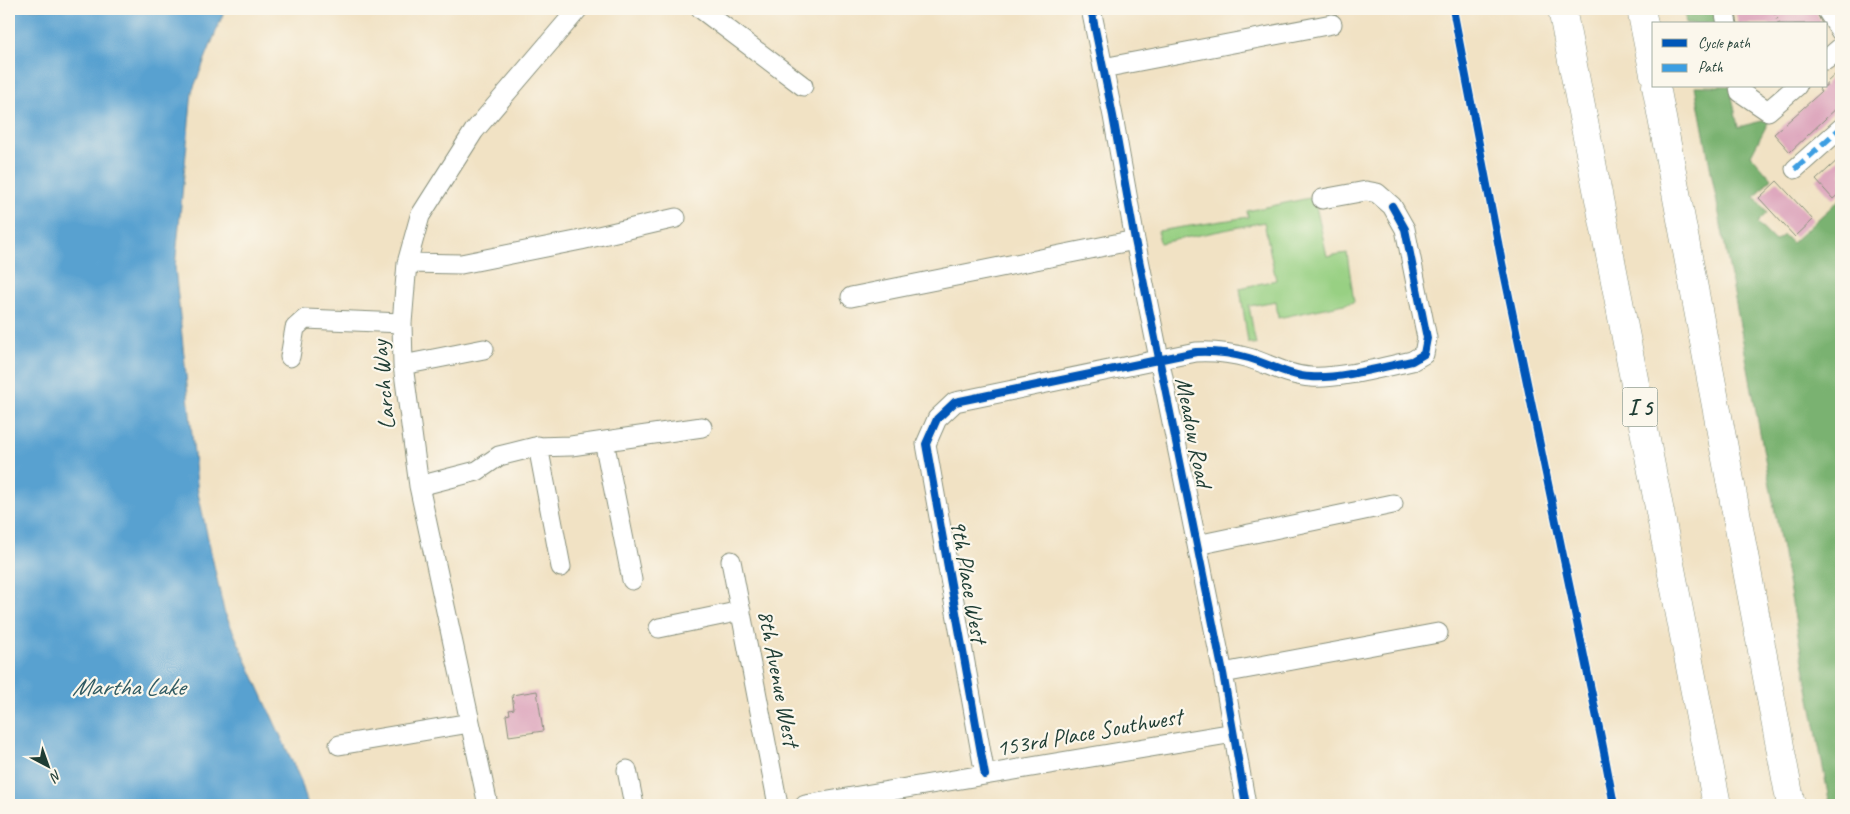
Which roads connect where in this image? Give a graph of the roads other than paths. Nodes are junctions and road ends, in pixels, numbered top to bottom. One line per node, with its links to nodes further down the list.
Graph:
1 (578, 9): 24 (street, Larch Way)
2 (701, 9): 15 (street)
3 (1090, 9): 14 (street, Meadow Road)
4 (1562, 9): 54 (highway, I 5)
5 (1642, 9): 13 (highway)
6 (1724, 9): 8 (street)
7 (1826, 9): 10 (street)
8 (1726, 22)
9 (1332, 24): 14 (street)
10 (1841, 32)
11 (1841, 47): 12 (street)
12 (1828, 58)
13 (1652, 63)
14 (1103, 68): 23 (street, Meadow Road)
15 (803, 86)
16 (1656, 88): 55 (highway)
17 (1739, 88): 18 (street)
18 (1795, 88)
19 (1841, 128): 20 (street)
20 (1795, 169)
21 (1322, 199): 29 (street)
22 (676, 218): 24 (street)
23 (1135, 240): 25 (street); 29 (street, Meadow Road)
24 (407, 263): 26 (street, Larch Way)
25 (851, 297)
26 (402, 323): 28 (street); 30 (street, Larch Way)
27 (484, 349): 30 (street)
28 (290, 358)
29 (1160, 360): 36 (street, Meadow Road); 48 (street, 9th Place West)
30 (403, 364): 34 (street, Larch Way)
31 (702, 427): 32 (street)
32 (604, 441): 33 (street); 39 (street)
33 (538, 446): 34 (street); 38 (street)
34 (419, 486): 44 (street, Larch Way)
35 (1394, 504): 36 (street)
36 (1198, 544): 43 (street, Meadow Road)
37 (731, 561): 40 (street, 8th Avenue West)
38 (561, 567)
39 (632, 580)
40 (741, 611): 41 (street); 51 (street, 8th Avenue West)
41 (660, 628)
42 (1438, 633): 43 (street)
43 (1223, 673): 45 (street, Meadow Road)
44 (470, 723): 46 (street); 49 (street, Larch Way)
45 (1234, 733): 48 (street, 153rd Place Southwest); 53 (street, Meadow Road)
46 (339, 745)
47 (627, 770): 50 (street)
48 (985, 775): 52 (street, 153rd Place Southwest)
49 (488, 805)
50 (634, 805)
51 (778, 805)
52 (804, 805)
53 (1246, 805)
54 (1717, 805)
55 (1791, 805)

